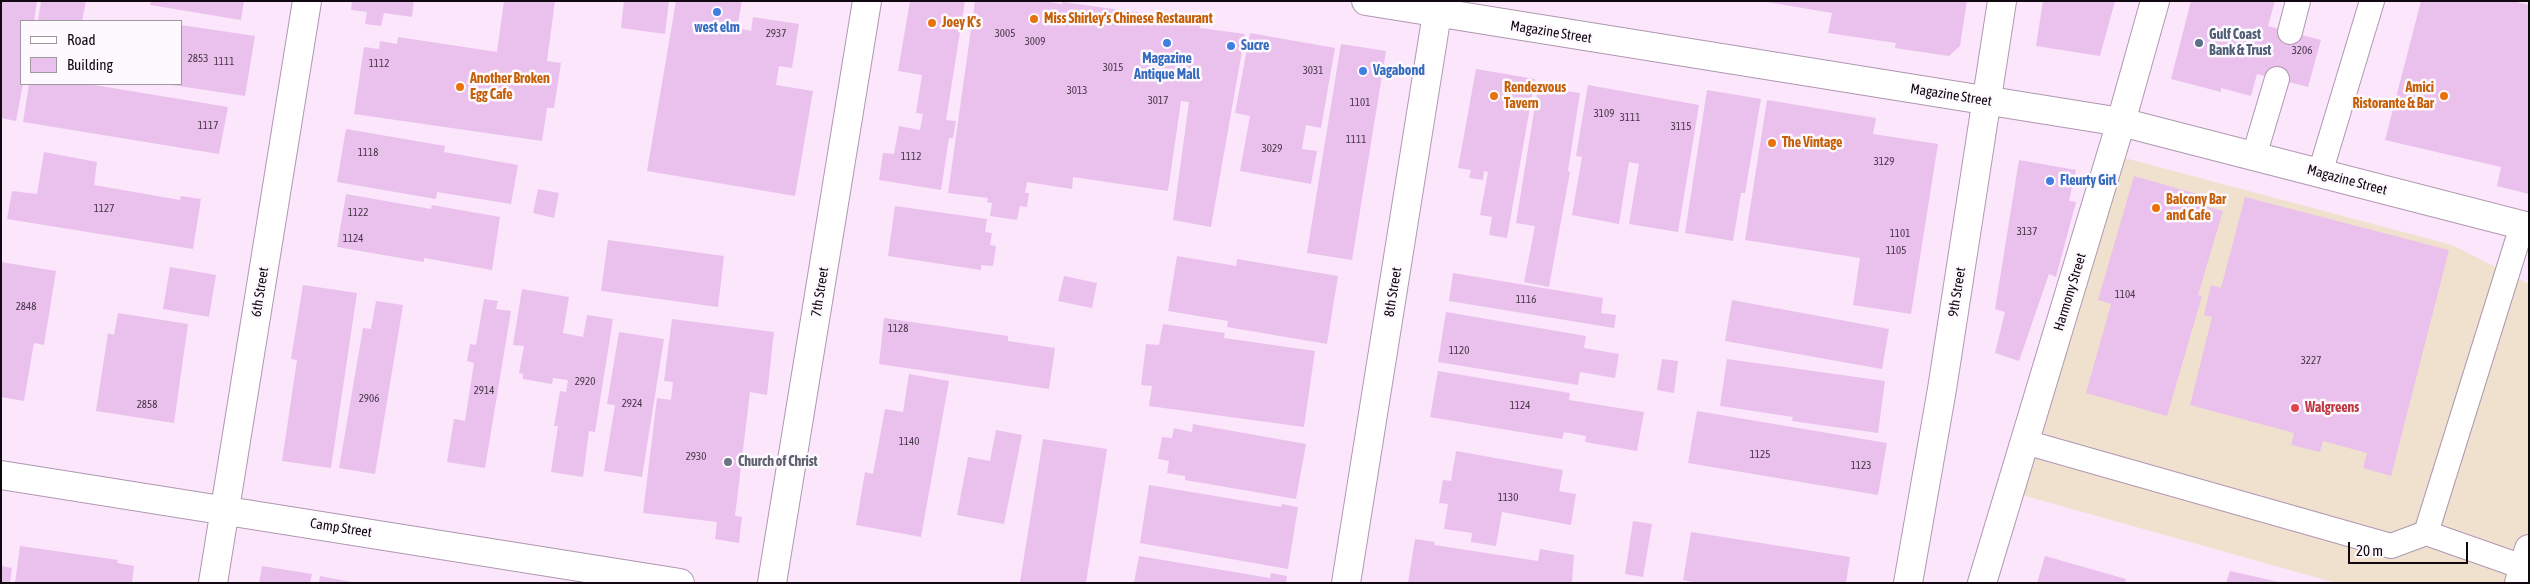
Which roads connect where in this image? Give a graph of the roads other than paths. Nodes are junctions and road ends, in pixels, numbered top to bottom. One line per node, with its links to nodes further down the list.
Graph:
1 (307, 1): 18 (street, 6th Street)
2 (867, 1): 23 (street, 7th Street)
3 (1366, 1): 8 (street, Magazine Street)
4 (2002, 1): 11 (street, 9th Street)
5 (2155, 1): 12 (street, Harmony Street)
6 (2298, 1): 9 (lane)
7 (2372, 1): 14 (lane)
8 (1438, 7): 11 (street, Magazine Street); 24 (street, 8th Street)
9 (2290, 32)
10 (2277, 79): 13 (lane)
11 (1988, 100): 12 (street, Magazine Street); 25 (street, 9th Street)
12 (2121, 122): 13 (street, Magazine Street); 16 (street, Harmony Street)
13 (2254, 156): 14 (street, Magazine Street)
14 (2320, 173): 15 (street, Magazine Street)
15 (2525, 227): 19 (lane)
16 (2025, 442): 19 (lane); 26 (street, Harmony Street)
17 (1, 475): 18 (street, Camp Street)
18 (225, 510): 21 (street, 6th Street); 22 (street, Camp Street)
19 (2426, 533): 20 (lane)
20 (2524, 566)
21 (213, 583)
22 (680, 583)
23 (772, 583)
24 (1346, 583)
25 (1908, 583)
26 (1982, 583)

